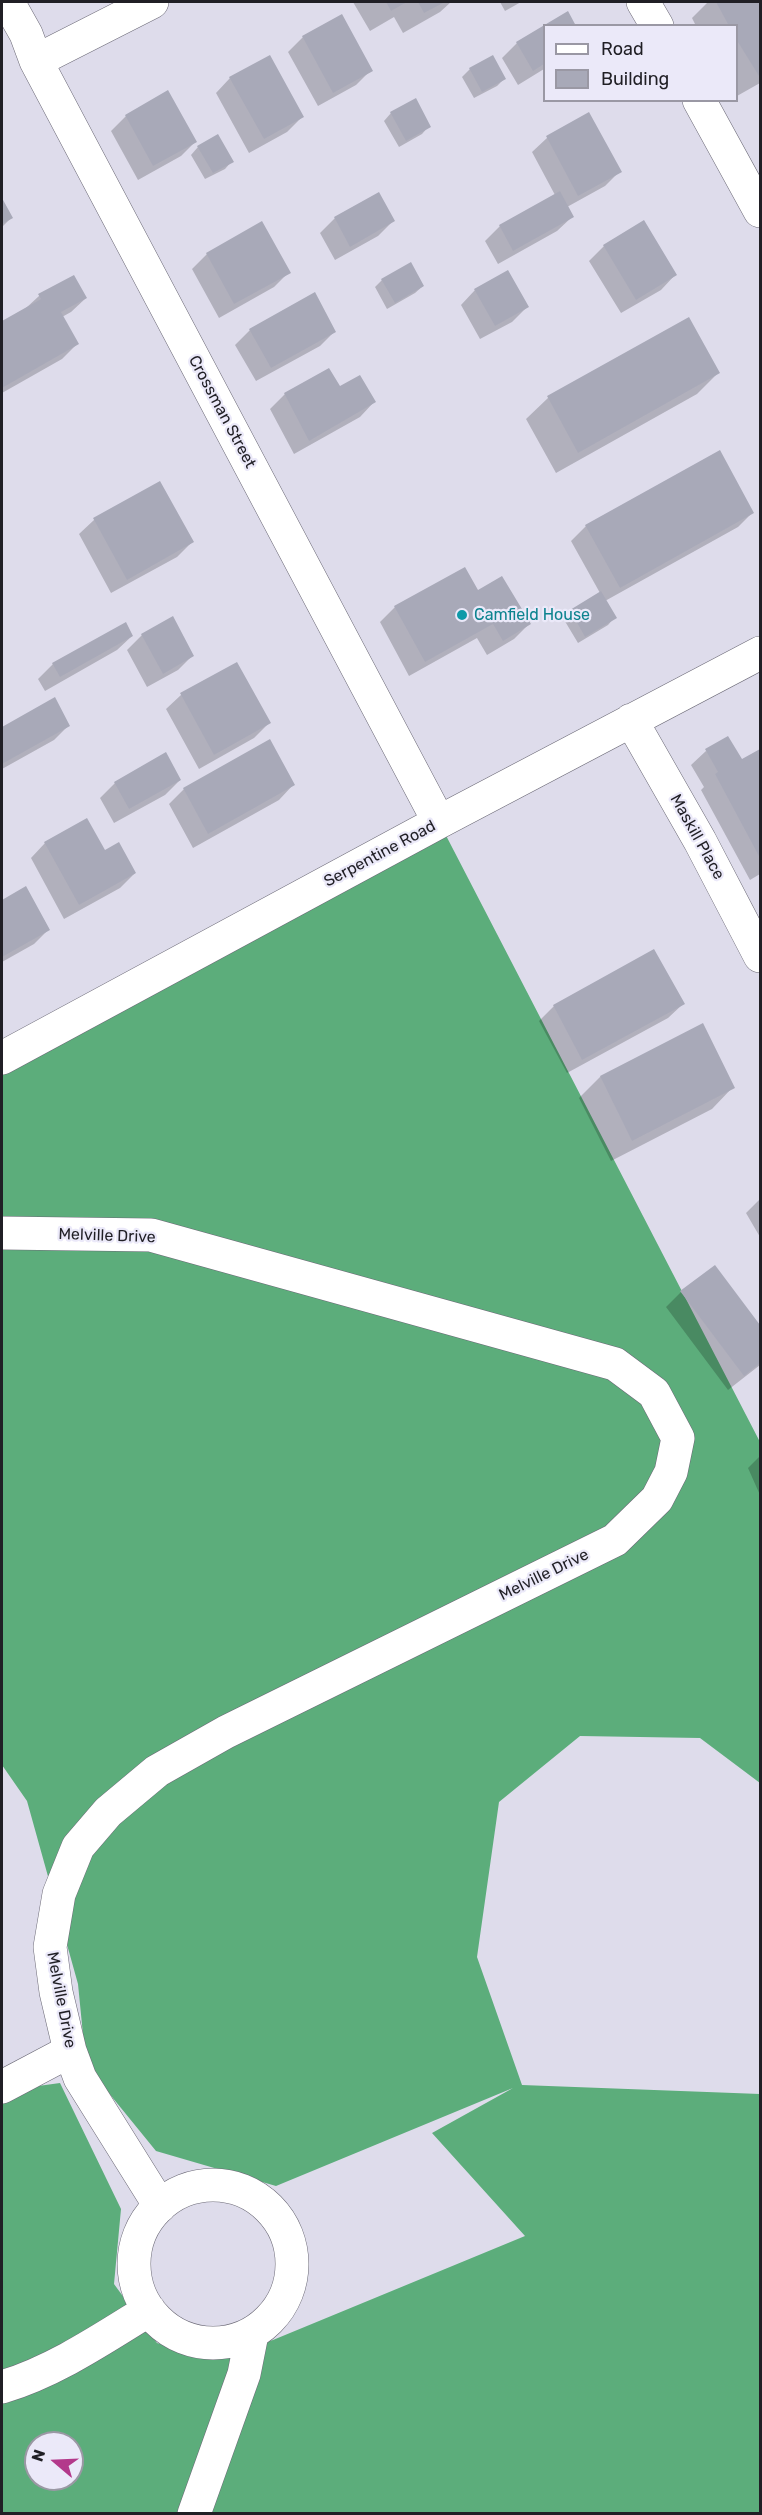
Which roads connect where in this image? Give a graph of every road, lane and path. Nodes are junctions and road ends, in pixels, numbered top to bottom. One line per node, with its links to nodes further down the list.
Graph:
1 (8, 2): 5 (street, Crossman Street)
2 (152, 2): 5 (street)
3 (643, 2): 4 (street)
4 (656, 24)
5 (36, 61): 10 (street, Crossman Street)
6 (700, 102): 7 (street)
7 (760, 211)
8 (760, 653): 9 (street, Serpentine Road)
9 (632, 720): 10 (street, Serpentine Road); 11 (street, Maskill Place)
10 (439, 822): 12 (street, Serpentine Road)
11 (760, 956)
12 (2, 1058)
13 (2, 1233): 14 (street, Melville Drive)
14 (70, 2051): 15 (street); 16 (street, Melville Drive)
15 (2, 2087)
16 (160, 2206): 17 (street); 18 (street)
17 (149, 2310): 18 (street); 19 (street)
18 (252, 2334): 20 (street)
19 (2, 2387)
20 (194, 2514)

